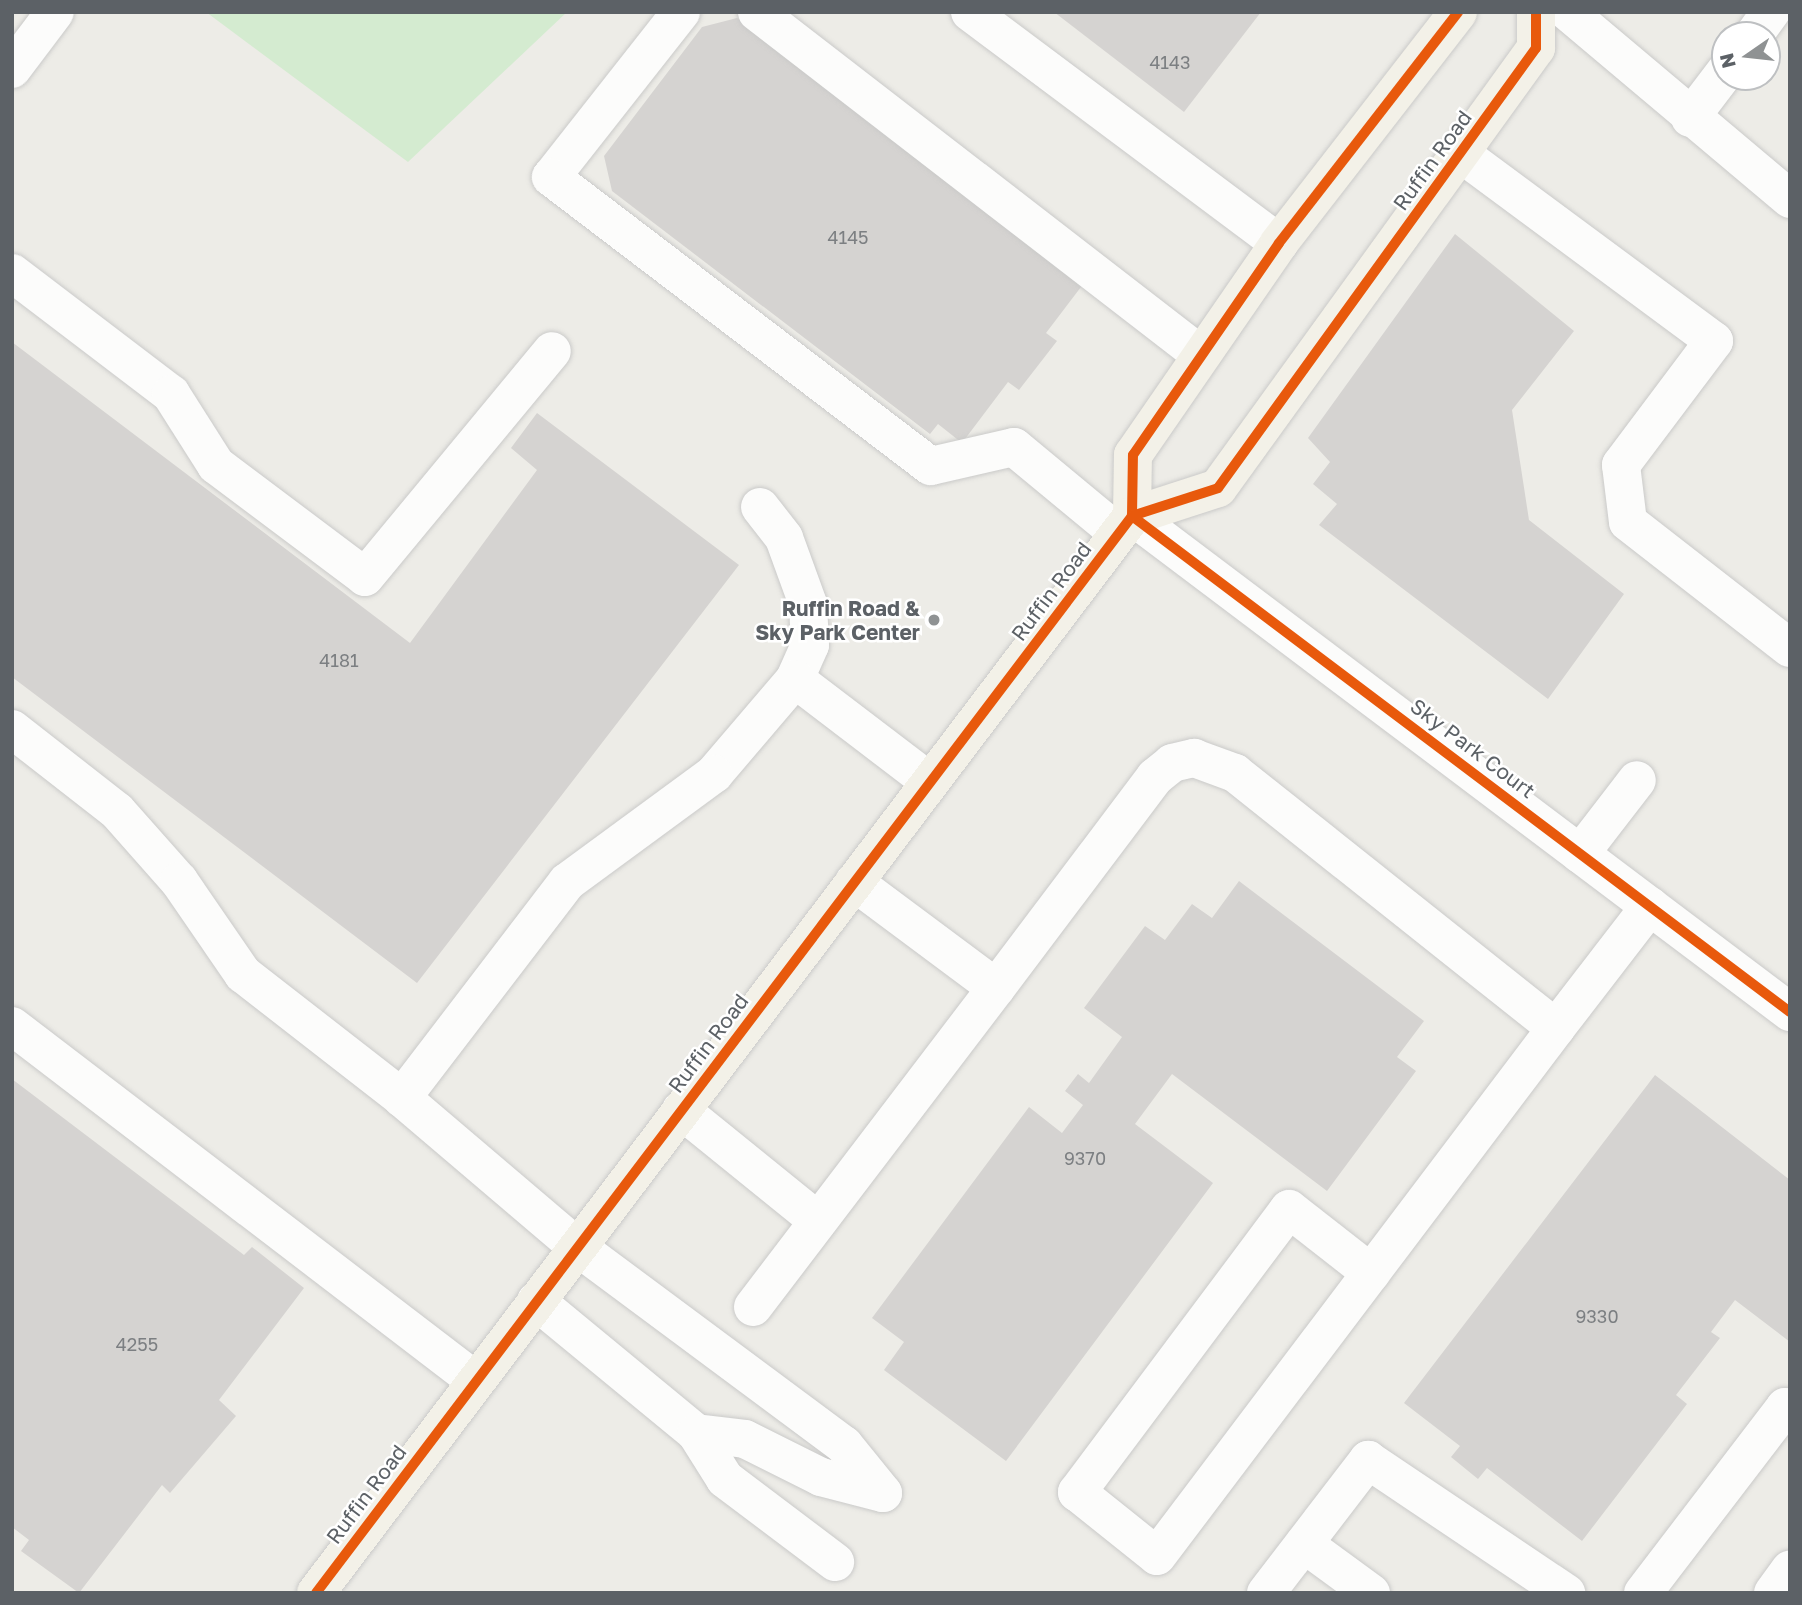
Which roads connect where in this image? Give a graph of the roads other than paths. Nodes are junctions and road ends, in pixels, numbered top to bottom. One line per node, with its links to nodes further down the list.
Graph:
1 (55, 12): 8 (street)
2 (681, 12): 18 (street, Sky Park Court)
3 (757, 12): 16 (street)
4 (970, 12): 13 (street)
5 (1458, 12): 13 (main road)
6 (1536, 12): 11 (main road, Ruffin Road)
7 (1568, 12): 10 (street)
8 (12, 69)
9 (1711, 90): 10 (street)
10 (1690, 118): 12 (street)
11 (1460, 153): 18 (main road, Ruffin Road); 19 (street)
12 (1790, 199)
13 (1279, 243): 16 (main road)
14 (12, 273): 15 (street)
15 (552, 351)
16 (1201, 355): 18 (main road)
17 (760, 507): 20 (street)
18 (1125, 524): 23 (main road, Ruffin Road); 24 (street, Sky Park Court)
19 (1790, 648)
20 (795, 679): 23 (street); 31 (street)
21 (12, 729): 31 (street)
22 (1637, 780): 24 (street)
23 (930, 782): 25 (main road, Ruffin Road)
24 (1580, 854): 26 (street, Sky Park Court)
25 (854, 883): 27 (street); 32 (main road, Ruffin Road)
26 (1650, 906): 28 (street, Sky Park Court); 30 (street)
27 (996, 988): 30 (street); 33 (street)
28 (1790, 1012)
29 (12, 1026): 38 (street)
30 (1556, 1028): 35 (street)
31 (402, 1098): 34 (street)
32 (681, 1110): 33 (street); 34 (main road, Ruffin Road)
33 (818, 1221): 37 (street)
34 (576, 1246): 36 (main road, Ruffin Road); 40 (street)
35 (1371, 1273): 35 (street)
36 (536, 1301): 38 (main road, Ruffin Road); 40 (street)
37 (753, 1307)
38 (476, 1381): 44 (main road, Ruffin Road)
39 (1790, 1410): 48 (street)
40 (696, 1433): 42 (street)
41 (1304, 1544): 45 (street); 46 (street); 47 (street)
42 (835, 1562)
43 (1790, 1570): 49 (street)
44 (316, 1593)
45 (1266, 1593)
46 (1371, 1593)
47 (1566, 1593)
48 (1643, 1593)
49 (1773, 1593)

